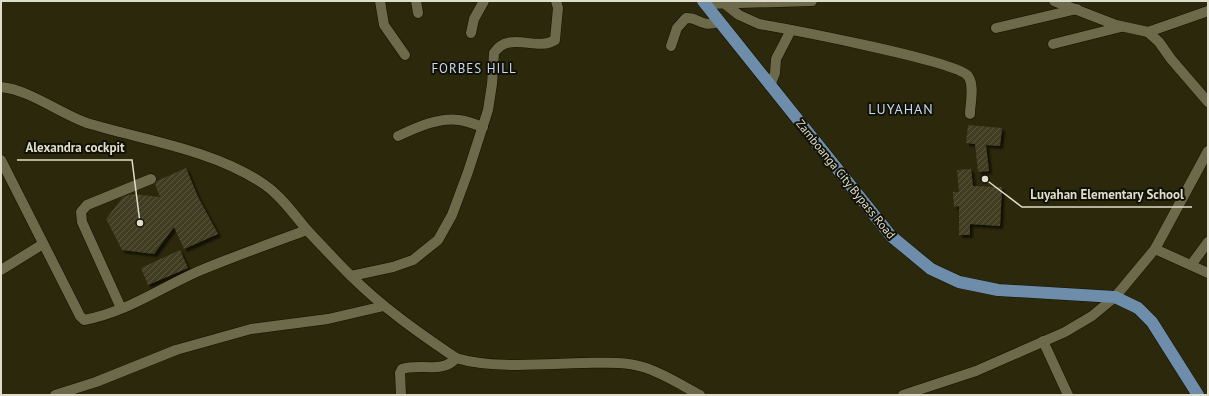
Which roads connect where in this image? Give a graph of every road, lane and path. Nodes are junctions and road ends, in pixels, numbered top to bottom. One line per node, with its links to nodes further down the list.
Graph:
1 (380, 1): 20 (street)
2 (416, 1): 11 (street)
3 (484, 1): 17 (street)
4 (556, 1): 25 (street)
5 (812, 1): 8 (street)
6 (1054, 1): 9 (street)
7 (704, 2): 8 (street); 12 (main road, Zamboanga City Bypass Road)
8 (725, 4): 15 (street)
9 (1077, 9): 13 (street); 14 (street)
10 (1208, 11): 16 (street)
11 (418, 13)
12 (719, 22): 19 (street); 21 (main road, Zamboanga City Bypass Road)
13 (1123, 27): 16 (street); 18 (street)
14 (996, 28)
15 (791, 30): 21 (street); 24 (street)
16 (1148, 32): 23 (street)
17 (470, 33)
18 (1052, 44)
19 (671, 46)
20 (405, 55)
21 (770, 86): 38 (main road, Zamboanga City Bypass Road)
22 (1, 87): 30 (street)
23 (1208, 102)
24 (970, 114)
25 (483, 126): 26 (street); 37 (street)
26 (398, 136)
27 (1208, 151): 33 (street)
28 (1, 160): 32 (street)
29 (151, 179): 40 (street)
30 (307, 230): 37 (street); 40 (street)
31 (1208, 242): 34 (street)
32 (43, 244): 35 (street); 40 (street)
33 (1156, 248): 34 (street); 38 (street)
34 (1191, 265): 36 (street)
35 (1, 270)
36 (1208, 273)
37 (351, 276): 39 (street)
38 (1115, 297): 41 (street); 48 (main road, Zamboanga City Bypass Road)
39 (384, 306): 42 (street); 43 (street)
40 (121, 308)
41 (1043, 342): 46 (street); 47 (street)
42 (456, 358): 44 (street); 45 (street)
43 (54, 395)
44 (401, 395)
45 (700, 395)
46 (903, 395)
47 (1068, 395)
48 (1198, 395)

